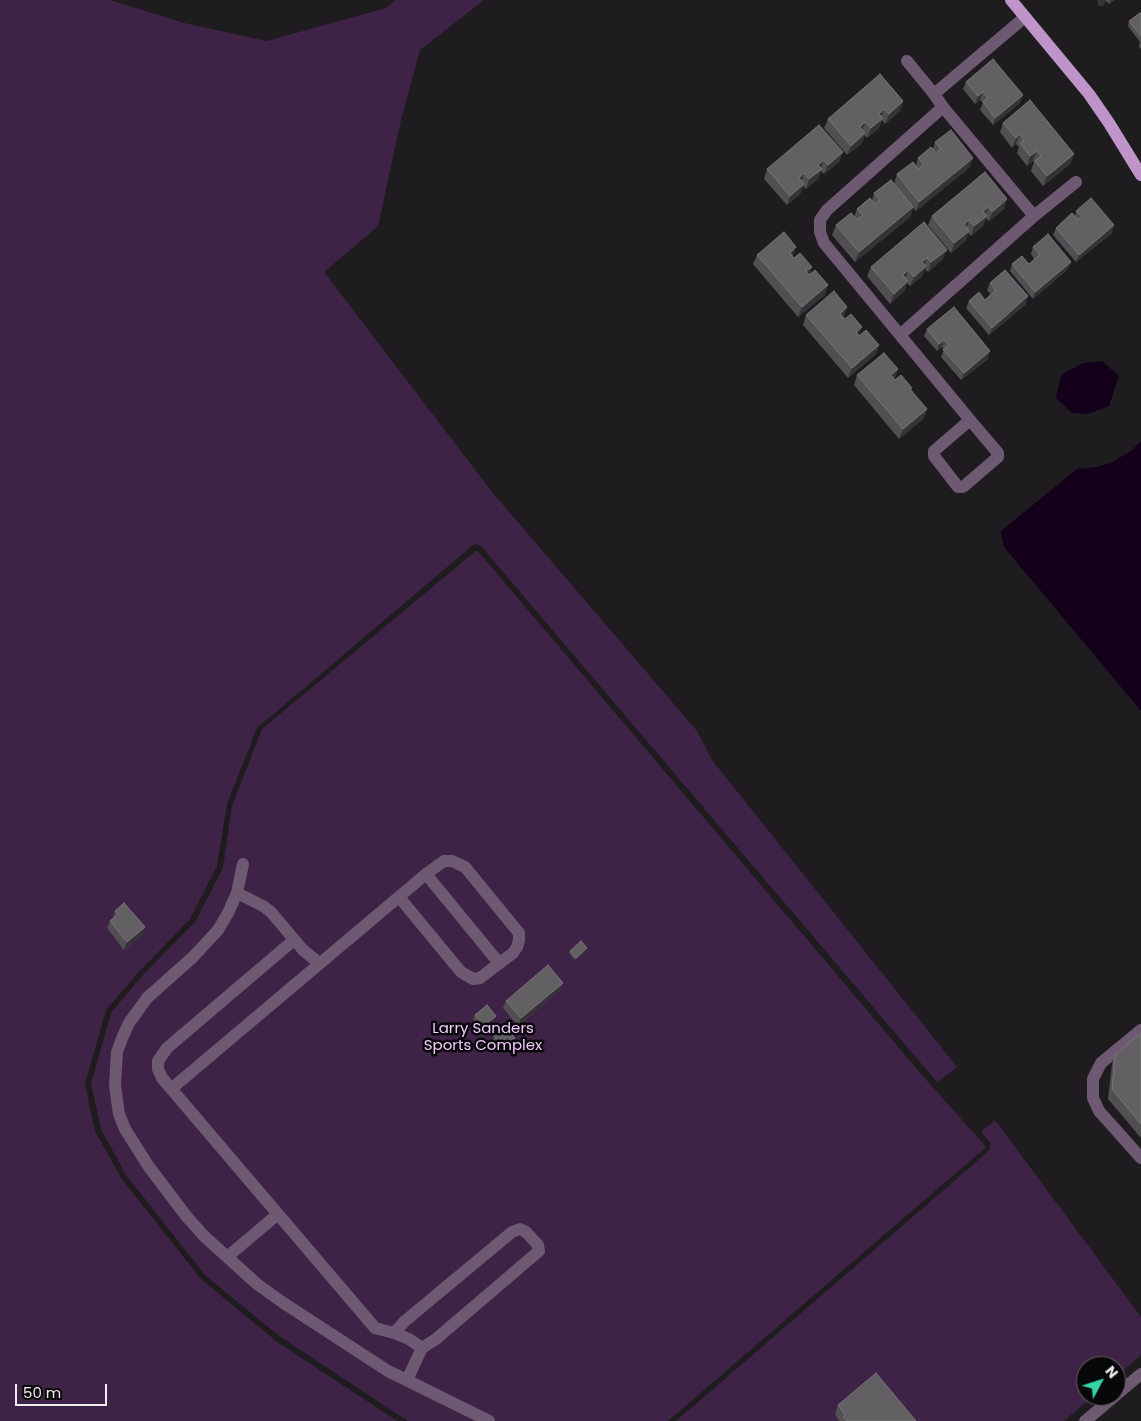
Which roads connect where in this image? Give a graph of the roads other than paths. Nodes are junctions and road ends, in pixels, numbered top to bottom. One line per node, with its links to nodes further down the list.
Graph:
1 (1016, 2): 2 (main road)
2 (1025, 16): 4 (street); 6 (main road)
3 (907, 60): 4 (street)
4 (934, 94): 5 (street)
5 (943, 107): 8 (street); 9 (street)
6 (1141, 175)
7 (1076, 182): 8 (street)
8 (1034, 216): 9 (street)
9 (900, 335): 10 (street)
10 (970, 420): 10 (street)
11 (243, 864): 13 (street)
12 (426, 874): 14 (street); 17 (street); 17 (street)
13 (237, 893): 15 (street); 22 (street)
14 (398, 897): 16 (street); 17 (street)
15 (294, 940): 16 (street); 19 (street)
16 (319, 963): 19 (street)
17 (500, 963)
18 (1141, 1030): 20 (street)
19 (172, 1089): 21 (street)
20 (1141, 1158)
21 (278, 1214): 22 (street); 23 (street)
22 (227, 1257): 26 (street)
23 (394, 1333): 24 (street); 24 (street)
24 (422, 1348): 26 (street)
25 (1141, 1374): 27 (street)
26 (407, 1380): 29 (street)
27 (1126, 1387)
28 (1104, 1406): 30 (street)
29 (488, 1421)
30 (1086, 1421)

